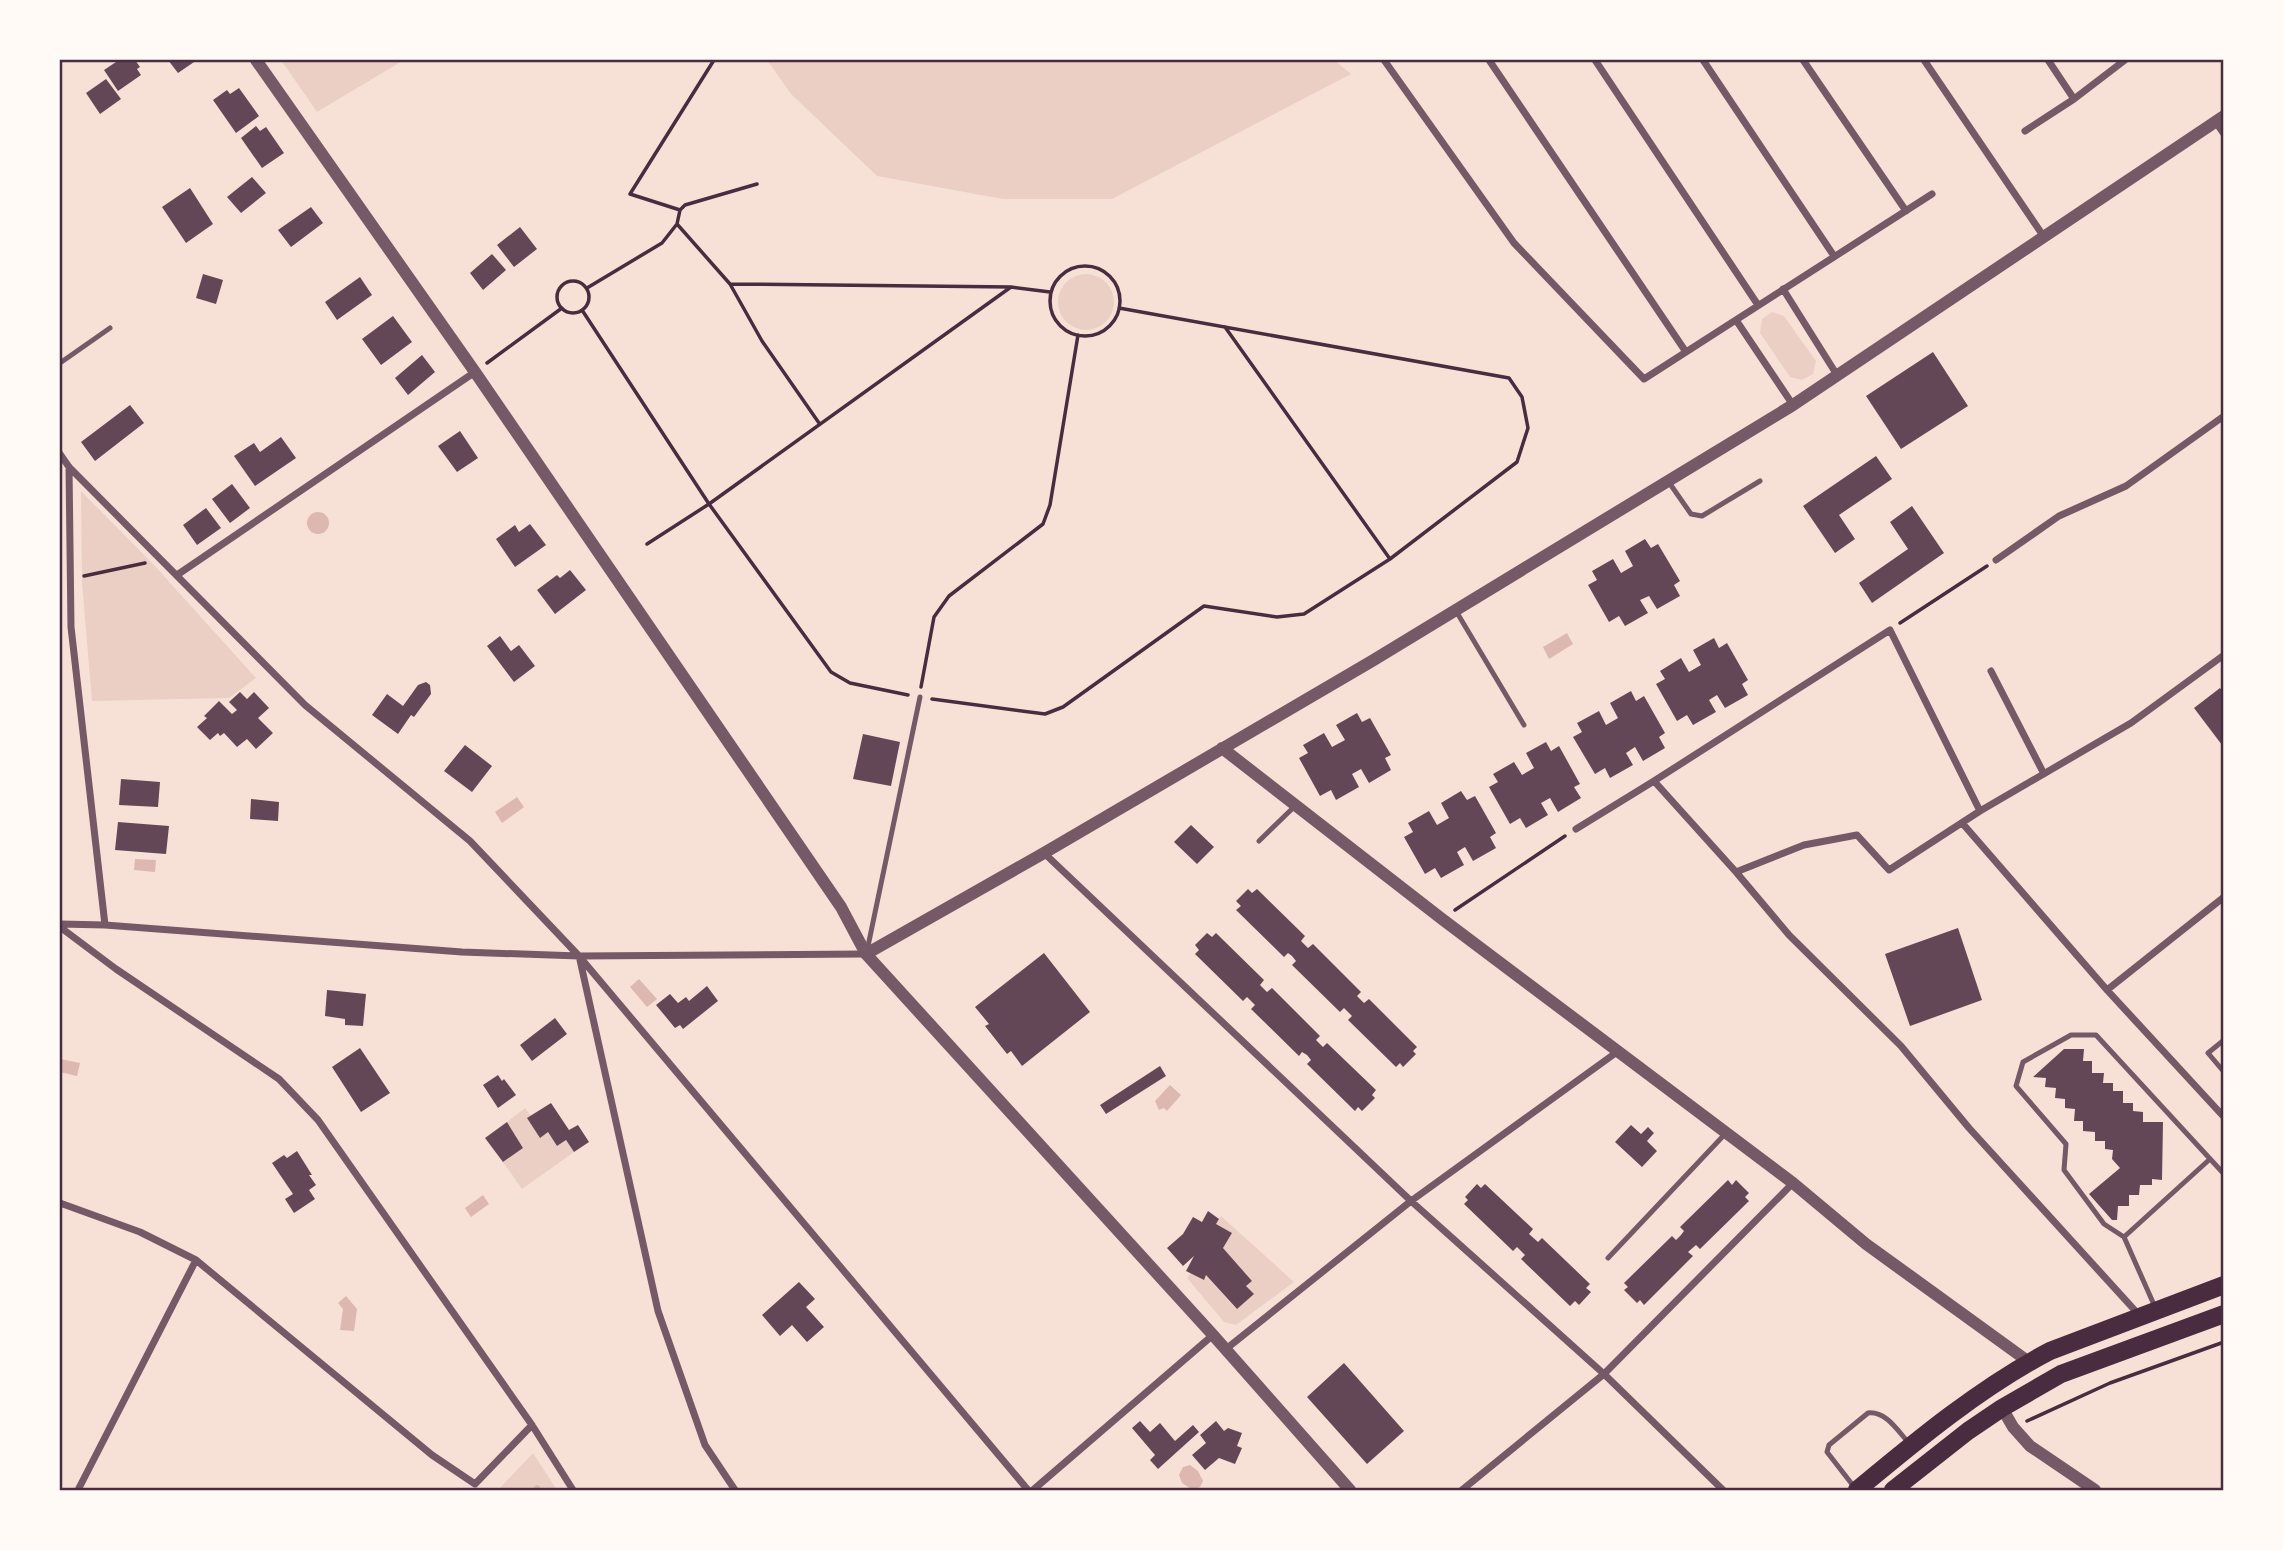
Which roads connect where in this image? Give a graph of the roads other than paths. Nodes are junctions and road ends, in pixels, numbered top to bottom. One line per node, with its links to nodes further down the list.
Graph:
1 (256, 60): 24 (street)
2 (1384, 60): 22 (street)
3 (1489, 60): 22 (street)
4 (1595, 60): 19 (street)
5 (1703, 60): 17 (street)
6 (1802, 60): 15 (street)
7 (1924, 60): 16 (street)
8 (2048, 60): 10 (street)
9 (2125, 60): 10 (street)
10 (2074, 99): 12 (street)
11 (2219, 118): 13 (street); 16 (street)
12 (2025, 131)
13 (2224, 134)
14 (1932, 194): 15 (street)
15 (1906, 211): 17 (street)
16 (2044, 237): 25 (street)
17 (1834, 257): 18 (street)
18 (1783, 289): 19 (street); 25 (street)
19 (1758, 305): 20 (street)
20 (1736, 320): 22 (street); 26 (street)
21 (110, 328): 23 (lane)
22 (1686, 352)
23 (60, 363)
24 (475, 372): 34 (street); 53 (street)
25 (1837, 375): 26 (street)
26 (1793, 405): 31 (street)
27 (2224, 416): 33 (street)
28 (60, 454): 29 (street)
29 (69, 467): 30 (street); 34 (street); 52 (street)
30 (60, 468)
31 (1668, 480): 32 (lane); 35 (street)
32 (1760, 481)
33 (1996, 560)
34 (177, 575): 54 (street)
35 (1455, 610): 39 (lane); 40 (street)
36 (2224, 655): 41 (street)
37 (1991, 671): 41 (street)
38 (919, 697): 53 (lane)
39 (1524, 725)
40 (1222, 748): 43 (street); 48 (street)
41 (2044, 774): 44 (street)
42 (1654, 781): 44 (street); 46 (street); 49 (street)
43 (1296, 805): 47 (lane); 57 (street)
44 (1980, 811): 45 (street)
45 (1963, 824): 49 (street); 55 (street)
46 (1576, 828)
47 (1259, 841)
48 (1044, 853): 53 (street); 64 (street)
49 (1736, 872): 70 (street)
50 (2224, 897): 55 (street)
51 (60, 925): 52 (street); 77 (street)
52 (105, 925): 54 (street)
53 (866, 954): 54 (street); 72 (street)
54 (579, 956): 83 (street); 84 (street)
55 (2107, 990): 59 (street)
56 (2224, 1040): 58 (lane)
57 (1618, 1052): 60 (street); 64 (street)
58 (2224, 1072)
59 (2224, 1116)
60 (1726, 1133): 63 (street); 67 (lane)
61 (2210, 1159): 62 (lane); 66 (lane); 66 (lane)
62 (2224, 1174)
63 (1793, 1183): 74 (street); 75 (street)
64 (1411, 1201): 73 (street); 75 (street)
65 (60, 1203): 68 (street)
66 (2123, 1237): 70 (lane)
67 (1608, 1258)
68 (195, 1260): 79 (street); 81 (street)
69 (2224, 1285): 70 (main road)
70 (2148, 1314): 74 (main road)
71 (2224, 1314): 76 (main road)
72 (1213, 1335): 73 (street); 84 (street)
73 (1226, 1349): 85 (street)
74 (2029, 1362): 76 (main road); 78 (main road)
75 (1604, 1374): 86 (street); 87 (street)
76 (2002, 1408): 80 (street); 89 (main road)
77 (532, 1425): 79 (street); 82 (street)
78 (1912, 1447): 88 (main road); 88 (lane)
79 (473, 1487)
80 (2087, 1489)
81 (78, 1490)
82 (573, 1490)
83 (735, 1490)
84 (1030, 1490)
85 (1350, 1490)
86 (1462, 1490)
87 (1723, 1490)
88 (1857, 1490)
89 (1893, 1490)

